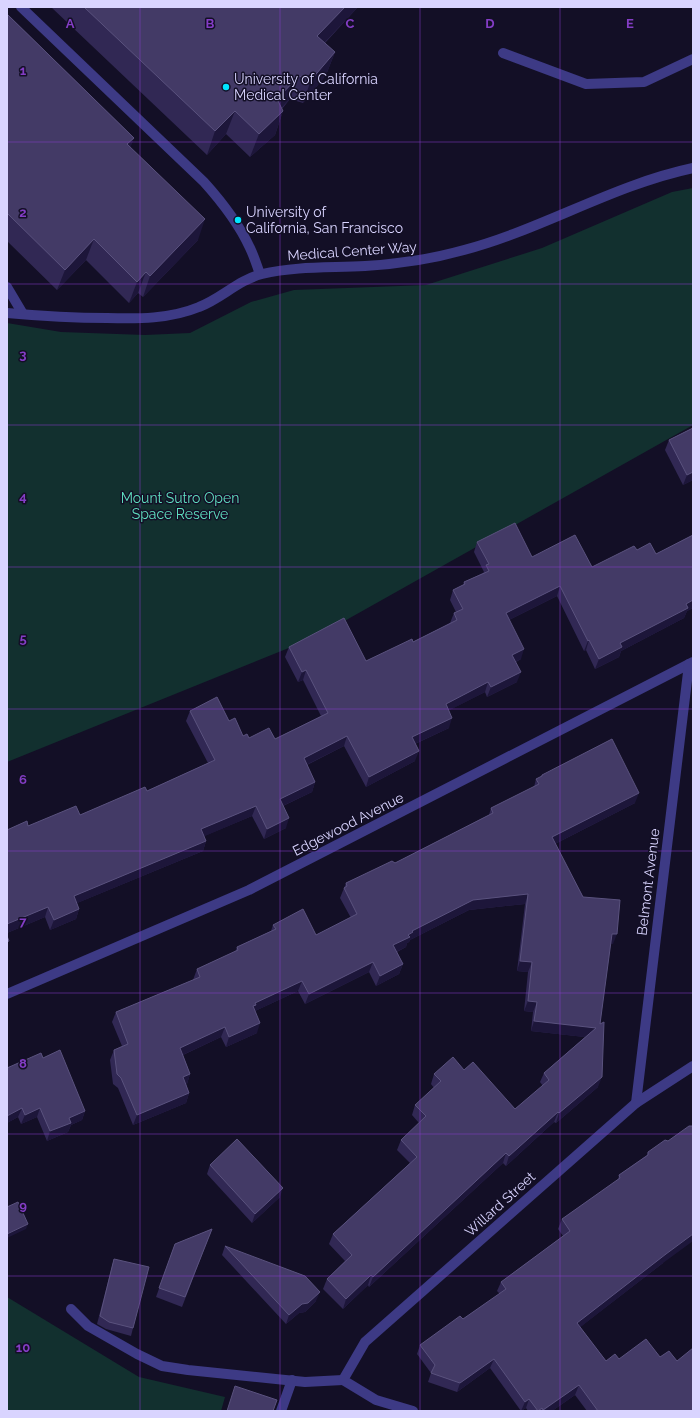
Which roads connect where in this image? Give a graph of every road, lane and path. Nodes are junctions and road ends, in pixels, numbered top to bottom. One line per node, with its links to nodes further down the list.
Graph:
1 (21, 7): 5 (street)
2 (504, 53): 3 (street)
3 (693, 59)
4 (693, 168): 5 (street, Medical Center Way)
5 (260, 274): 8 (street, Medical Center Way)
6 (7, 288): 8 (street)
7 (7, 313): 8 (street, Medical Center Way)
8 (23, 314)
9 (691, 663): 10 (street, Edgewood Avenue); 12 (street, Belmont Avenue)
10 (7, 994)
11 (693, 1066): 12 (street, Willard Street)
12 (636, 1103): 15 (street, Willard Street)
13 (71, 1309): 14 (street)
14 (292, 1380): 15 (street); 16 (street)
15 (343, 1380): 17 (street)
16 (281, 1411)
17 (412, 1411)

